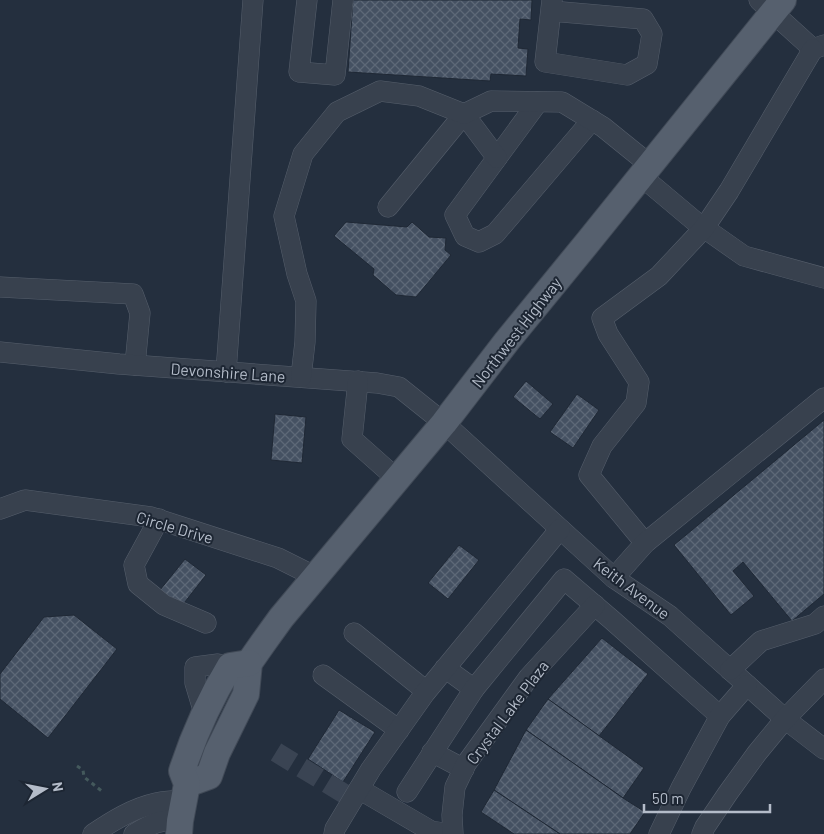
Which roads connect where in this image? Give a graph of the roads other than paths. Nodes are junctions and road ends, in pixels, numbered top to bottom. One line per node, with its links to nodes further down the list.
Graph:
1 (253, 0): 18 (street)
2 (307, 0): 3 (street)
3 (343, 0)
4 (772, 4): 6 (street); 11 (main road, Northwest Highway)
5 (552, 5): 5 (street)
6 (818, 47): 13 (street)
7 (538, 102): 8 (street); 9 (street); 10 (street)
8 (464, 114): 10 (street); 12 (street); 19 (street)
9 (592, 120): 10 (street); 11 (street)
10 (496, 158)
11 (646, 171): 13 (street); 22 (main road, Northwest Highway)
12 (388, 207)
13 (704, 228): 14 (street); 27 (street)
14 (824, 278)
15 (0, 288): 17 (street)
16 (0, 352): 17 (street, Devonshire Lane)
17 (135, 365): 18 (street, Devonshire Lane)
18 (226, 372): 19 (street, Devonshire Lane)
19 (300, 377): 20 (street, Devonshire Lane)
20 (358, 381): 22 (street, Devonshire Lane); 23 (street)
21 (824, 398): 27 (street)
22 (444, 423): 23 (main road, Northwest Highway); 26 (street, Keith Avenue)
23 (398, 479): 28 (main road, Northwest Highway)
24 (0, 509): 25 (street, Circle Drive)
25 (159, 519): 28 (street, Circle Drive); 32 (street)
26 (560, 529): 29 (street, Keith Avenue); 35 (street)
27 (645, 543): 29 (street)
28 (316, 577): 34 (main road, Northwest Highway)
29 (614, 578): 36 (street, Keith Avenue)
30 (595, 605): 40 (street); 42 (street); 47 (street, Crystal Lake Plaza)
31 (824, 616): 36 (street)
32 (206, 623)
33 (354, 633): 41 (street)
34 (239, 665): 50 (main road, Northwest Highway); 50 (main road, Northwest Highway)
35 (445, 668): 40 (street); 41 (street)
36 (730, 670): 39 (street, Keith Avenue)
37 (323, 675): 44 (street)
38 (824, 680): 43 (street)
39 (747, 685): 42 (street); 43 (street, Keith Avenue)
40 (474, 689): 46 (street)
41 (426, 691): 44 (street)
42 (720, 716): 55 (street)
43 (785, 719): 45 (street, Keith Avenue); 56 (street)
44 (399, 730): 48 (street)
45 (824, 749)
46 (432, 752): 47 (street); 49 (street)
47 (464, 769): 54 (street, Crystal Lake Plaza)
48 (359, 789): 53 (street); 54 (street)
49 (407, 792)
50 (182, 810): 51 (street); 52 (street)
51 (93, 834)
52 (134, 834)
53 (334, 834)
54 (452, 834)
55 (659, 834)
56 (702, 834)

